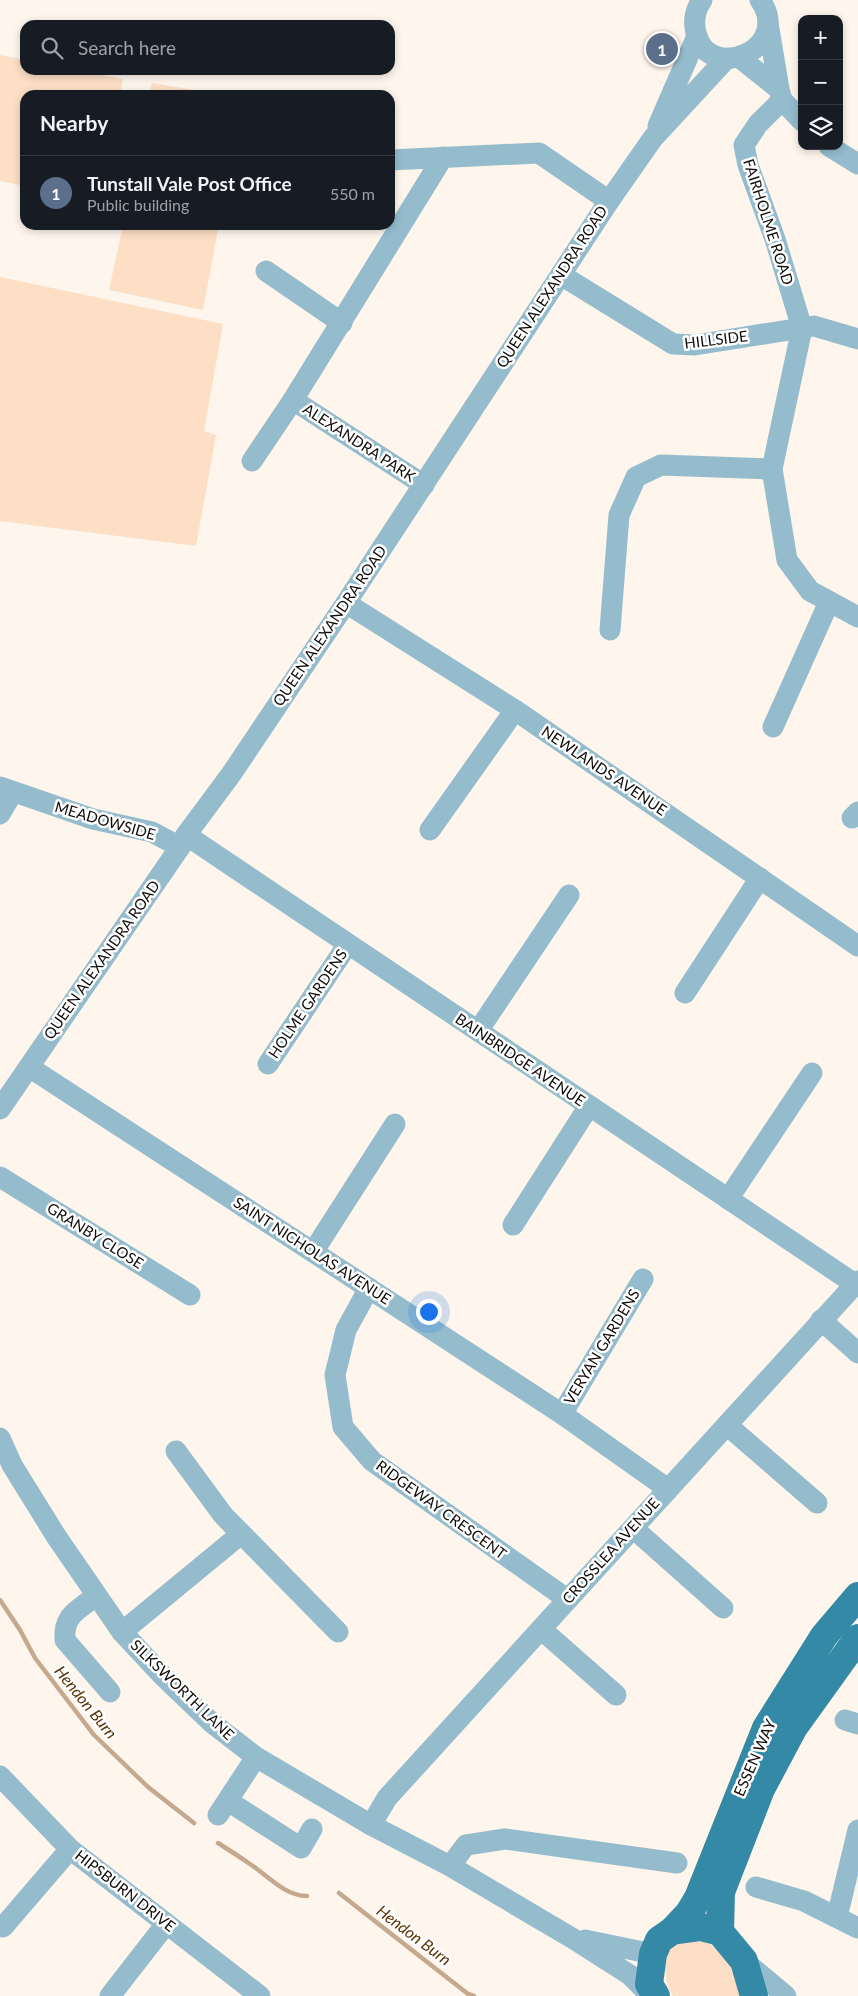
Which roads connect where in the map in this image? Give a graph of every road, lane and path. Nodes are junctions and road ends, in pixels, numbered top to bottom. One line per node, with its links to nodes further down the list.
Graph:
1 (698, 2): 3 (street, QUEEN ALEXANDRA ROAD)
2 (764, 5): 4 (street, QUEEN ALEXANDRA ROAD); 5 (street)
3 (697, 36): 4 (street); 7 (street, QUEEN ALEXANDRA ROAD)
4 (733, 58): 5 (street); 7 (street, QUEEN ALEXANDRA ROAD)
5 (781, 95): 6 (street); 16 (street, FAIRHOLME ROAD)
6 (798, 116)
7 (653, 138): 12 (street, QUEEN ALEXANDRA ROAD)
8 (835, 150): 11 (street)
9 (443, 157): 10 (street); 12 (street); 15 (street, ALEXANDRA PARK)
10 (395, 160)
11 (858, 164)
12 (609, 201): 14 (street, QUEEN ALEXANDRA ROAD)
13 (266, 271): 15 (street)
14 (561, 274): 16 (street, HILLSIDE); 21 (street, QUEEN ALEXANDRA ROAD)
15 (342, 323): 18 (street, ALEXANDRA PARK)
16 (802, 328): 17 (street, HILLSIDE); 20 (street)
17 (858, 339)
18 (293, 400): 19 (street, ALEXANDRA PARK); 21 (street, ALEXANDRA PARK)
19 (252, 460)
20 (772, 469): 22 (street); 25 (street)
21 (424, 485): 23 (street, QUEEN ALEXANDRA ROAD)
22 (829, 602): 24 (street); 27 (street)
23 (346, 603): 26 (street, NEWLANDS AVENUE); 31 (street, QUEEN ALEXANDRA ROAD)
24 (858, 617)
25 (610, 630)
26 (515, 710): 30 (street); 32 (street, NEWLANDS AVENUE)
27 (773, 727)
28 (6, 789): 29 (street); 31 (street, MEADOWSIDE)
29 (0, 814)
30 (430, 830)
31 (183, 841): 34 (street, BAINBRIDGE AVENUE); 39 (street, QUEEN ALEXANDRA ROAD)
32 (760, 878): 35 (street, NEWLANDS AVENUE); 36 (street)
33 (568, 895): 37 (street)
34 (348, 944): 37 (street, BAINBRIDGE AVENUE); 38 (street, HOLME GARDENS)
35 (858, 946)
36 (686, 993)
37 (478, 1031): 41 (street, BAINBRIDGE AVENUE)
38 (268, 1064)
39 (29, 1067): 42 (street, QUEEN ALEXANDRA ROAD); 47 (street, SAINT NICHOLAS AVENUE)
40 (812, 1073): 45 (street)
41 (589, 1106): 45 (street, BAINBRIDGE AVENUE); 46 (street)
42 (0, 1109)
43 (395, 1124): 47 (street)
44 (0, 1178): 51 (street, GRANBY CLOSE)
45 (728, 1199): 49 (street, BAINBRIDGE AVENUE)
46 (513, 1226)
47 (313, 1252): 50 (street, SAINT NICHOLAS AVENUE)
48 (643, 1280): 54 (street, VERYAN GARDENS)
49 (857, 1283): 52 (street, CROSSLEA AVENUE)
50 (369, 1288): 54 (street, SAINT NICHOLAS AVENUE); 65 (street, RIDGEWAY CRESCENT)
51 (190, 1295)
52 (821, 1320): 53 (street); 55 (street, CROSSLEA AVENUE)
53 (858, 1353)
54 (562, 1414): 59 (street, SAINT NICHOLAS AVENUE)
55 (727, 1425): 59 (street, CROSSLEA AVENUE); 60 (street)
56 (0, 1438): 58 (street, SILKSWORTH LANE)
57 (176, 1451): 62 (street)
58 (6, 1468): 63 (street, SILKSWORTH LANE)
59 (668, 1488): 61 (street, CROSSLEA AVENUE)
60 (817, 1503)
61 (632, 1528): 65 (street, CROSSLEA AVENUE); 66 (street)
62 (241, 1534): 68 (street); 69 (street)
63 (96, 1596): 68 (street, SILKSWORTH LANE); 71 (street)
64 (858, 1596): 86 (main road, ESSEN WAY)
65 (567, 1599): 67 (street, CROSSLEA AVENUE)
66 (723, 1608)
67 (540, 1629): 72 (street); 75 (street, CROSSLEA AVENUE)
68 (122, 1632): 73 (street, SILKSWORTH LANE)
69 (338, 1632)
70 (858, 1638): 87 (main road, ESSEN WAY)
71 (110, 1692)
72 (616, 1695)
73 (256, 1757): 75 (street, SILKSWORTH LANE); 76 (street)
74 (0, 1776): 78 (street, HIPSBURN DRIVE)
75 (371, 1825): 80 (street, SILKSWORTH LANE)
76 (312, 1829)
77 (858, 1830): 82 (street)
78 (70, 1848): 83 (street, HIPSBURN DRIVE); 84 (street)
79 (677, 1863): 80 (street)
80 (450, 1866): 88 (street, SILKSWORTH LANE)
81 (756, 1887): 82 (street)
82 (837, 1917): 85 (street)
83 (166, 1924): 91 (street); 92 (street, HIPSBURN DRIVE)
84 (3, 1927)
85 (858, 1928)
86 (672, 1931): 87 (main road); 89 (main road, ESSEN WAY)
87 (720, 1932): 90 (main road)
88 (572, 1938): 89 (street, SILKSWORTH LANE); 93 (street, SILKSWORTH LANE)
89 (653, 1954): 94 (main road)
90 (744, 1961): 95 (main road); 96 (street)
91 (110, 1996)
92 (260, 1996)
93 (651, 1996)
94 (656, 1996)
95 (754, 1996)
96 (786, 1996)

